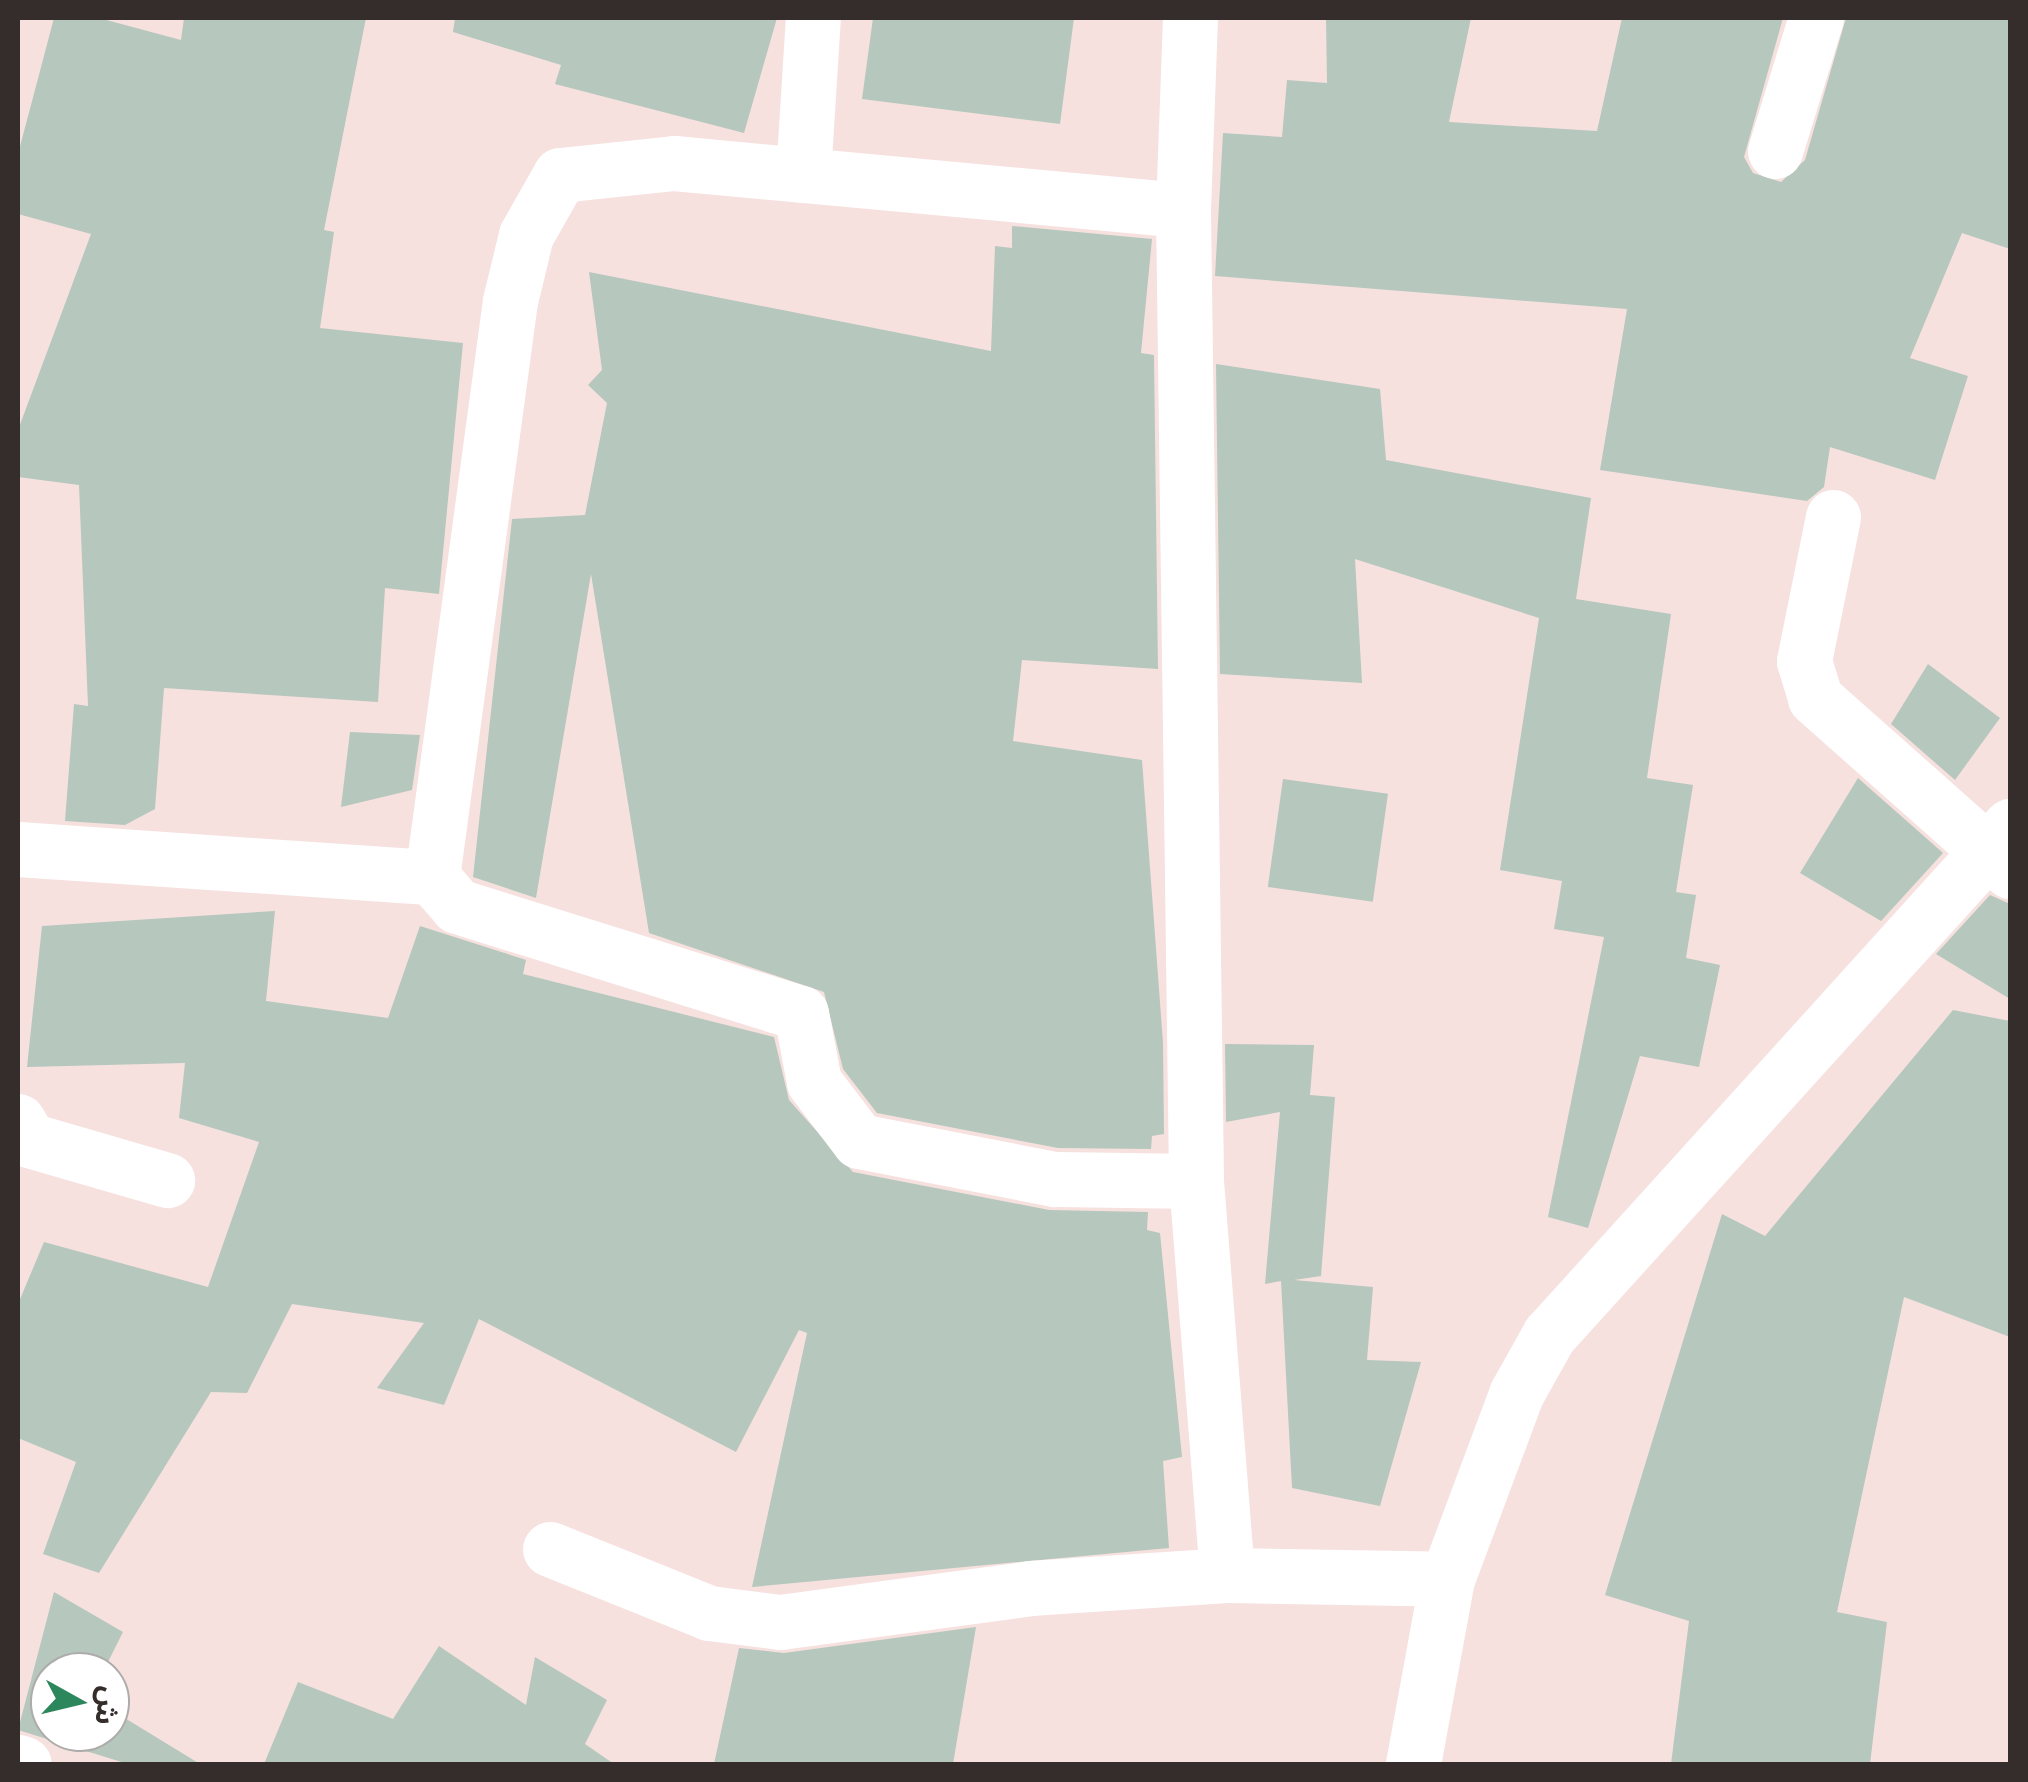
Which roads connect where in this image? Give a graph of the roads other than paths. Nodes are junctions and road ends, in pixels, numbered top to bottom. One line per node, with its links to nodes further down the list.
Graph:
1 (813, 18): 5 (street)
2 (1190, 18): 6 (street)
3 (1816, 18): 4 (street)
4 (1775, 150)
5 (803, 175): 6 (street); 10 (street)
6 (1183, 210): 13 (street)
7 (1833, 517): 8 (street)
8 (2003, 848): 16 (street)
9 (18, 849): 10 (street)
10 (432, 876): 13 (street)
11 (18, 1121): 12 (street)
12 (168, 1180)
13 (1196, 1181): 15 (street)
14 (550, 1549): 15 (street)
15 (1227, 1575): 16 (street)
16 (1447, 1579): 17 (street)
17 (1413, 1764)

